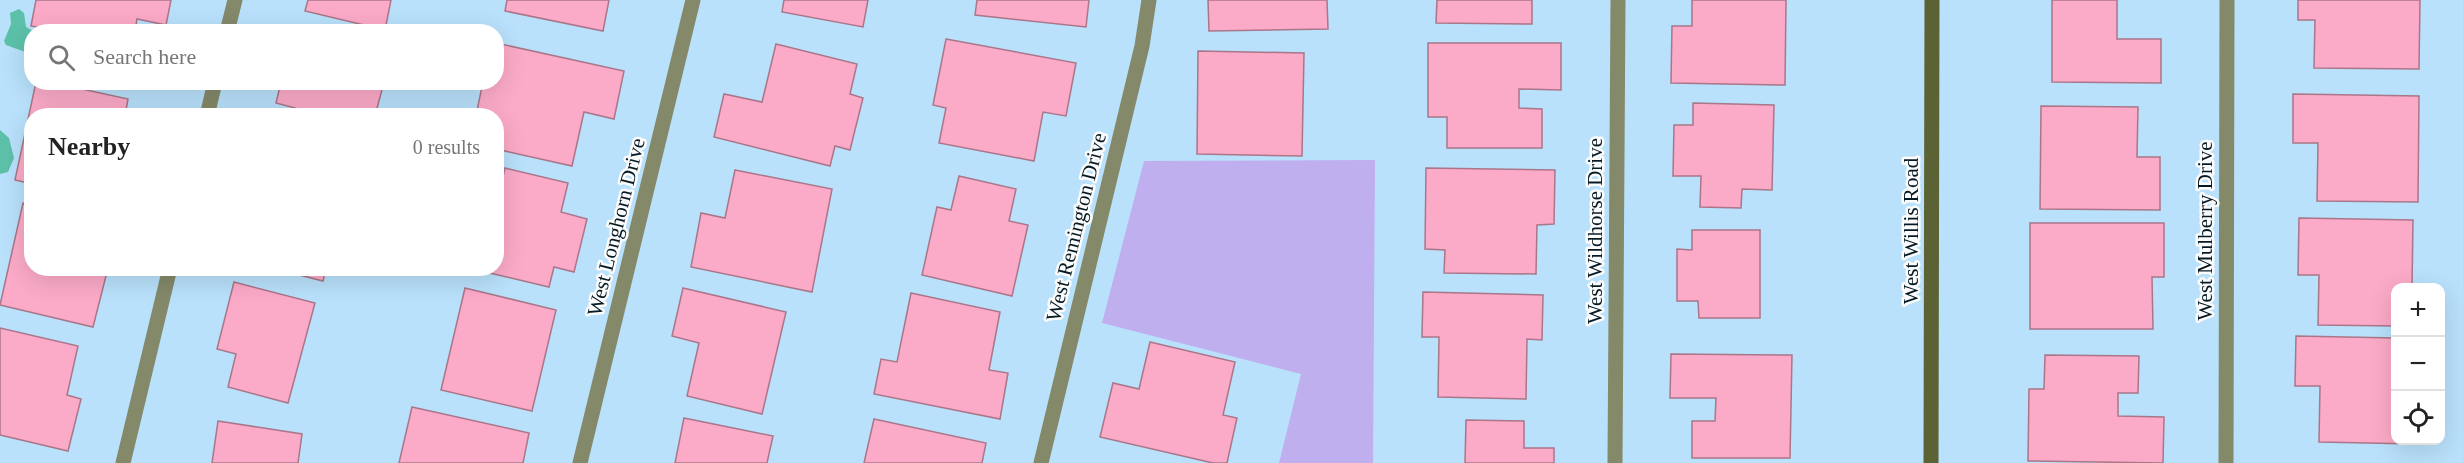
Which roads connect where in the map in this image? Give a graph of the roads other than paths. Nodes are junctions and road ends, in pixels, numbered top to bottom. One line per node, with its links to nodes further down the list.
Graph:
1 (235, 0): 7 (street)
2 (693, 0): 12 (street, West Longhorn Drive)
3 (1149, 0): 13 (street, West Remington Drive)
4 (1618, 0): 14 (street, West Wildhorse Drive)
5 (1932, 0): 15 (street, West Willis Road)
6 (2227, 0): 16 (street, West Mulberry Drive)
7 (229, 24)
8 (213, 90): 9 (street)
9 (209, 108)
10 (168, 276): 11 (street)
11 (123, 463)
12 (580, 463)
13 (1041, 463)
14 (1614, 463)
15 (1931, 463)
16 (2226, 463)

